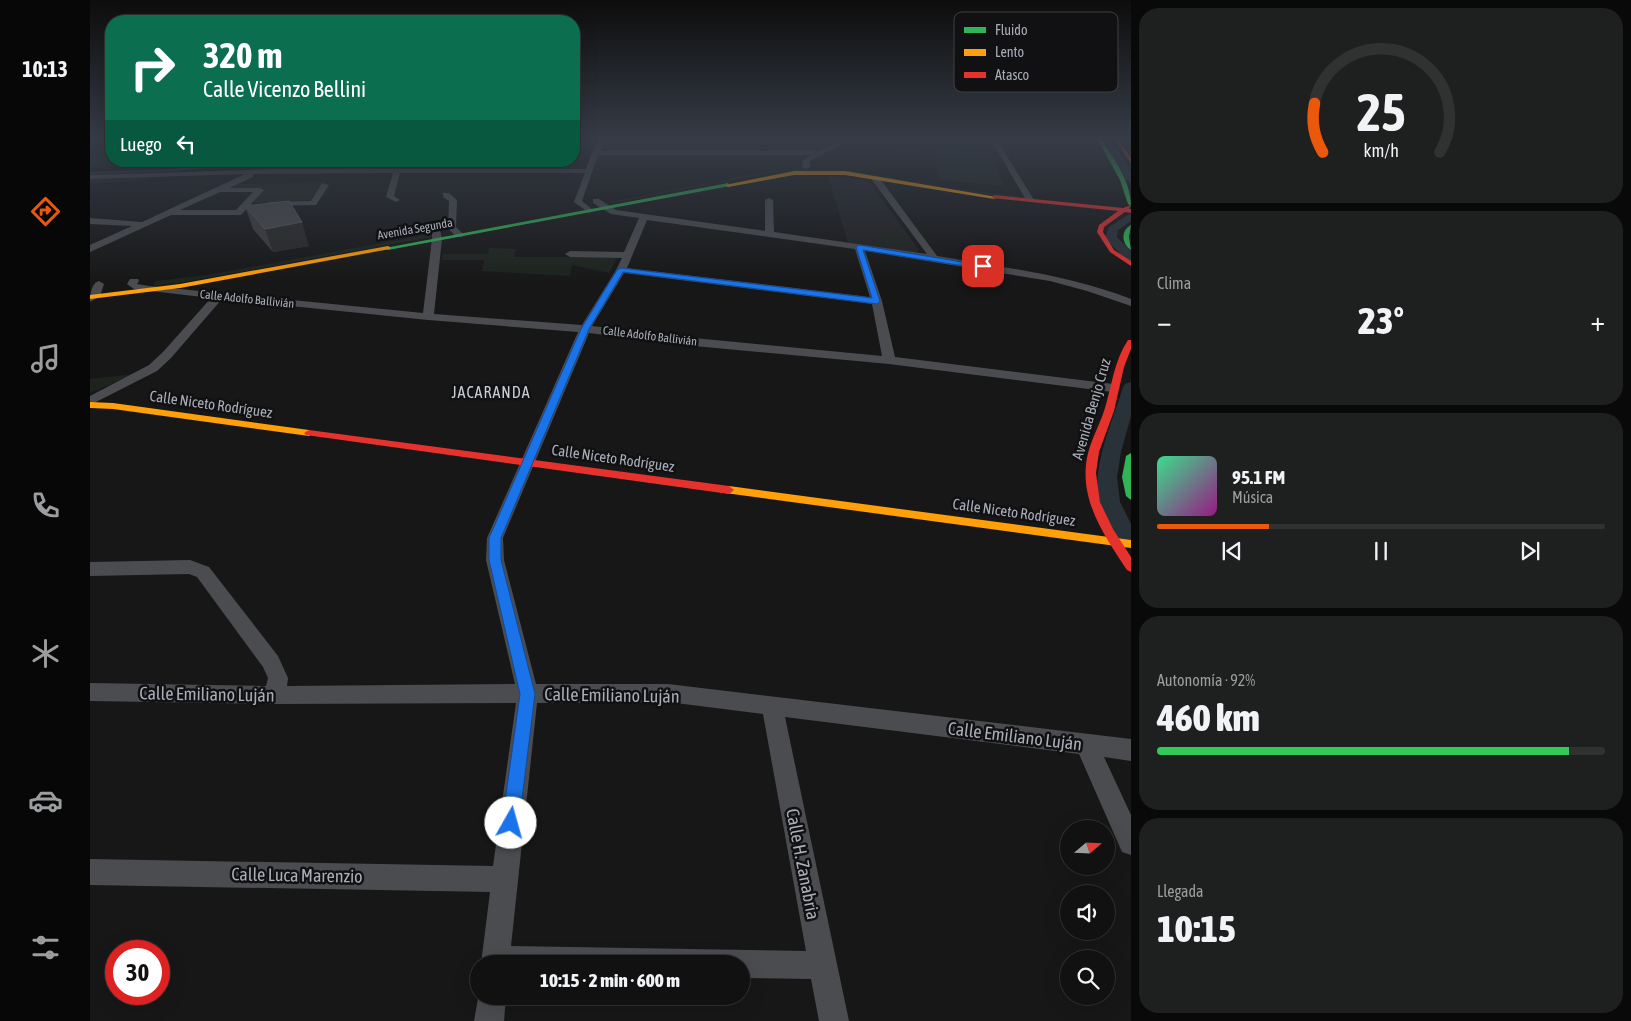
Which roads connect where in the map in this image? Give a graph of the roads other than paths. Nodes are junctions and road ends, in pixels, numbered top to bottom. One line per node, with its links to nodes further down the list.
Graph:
1 (222, 188): 11 (street)
2 (323, 188): 16 (street)
3 (393, 188): 14 (street)
4 (582, 188): 17 (street)
5 (681, 188): 17 (main road, Avenida Segunda)
6 (704, 188): 17 (main road, Avenida Segunda)
7 (882, 188): 32 (street)
8 (929, 188): 13 (main road, Avenida Segunda)
9 (957, 188): 13 (main road, Avenida Segunda)
10 (1022, 188): 13 (street)
11 (217, 190): 16 (street); 19 (street)
12 (446, 195): 24 (street)
13 (1028, 198): 18 (main road, Avenida Segunda)
14 (396, 200)
15 (769, 200): 26 (street)
16 (247, 204): 19 (street)
17 (592, 206): 20 (street); 24 (main road, Avenida Segunda)
18 (1130, 207): 33 (main road)
19 (169, 213): 22 (street)
20 (644, 217): 26 (street); 31 (street)
21 (90, 221): 22 (street)
22 (143, 224): 29 (street)
23 (1131, 227): 28 (main road)
24 (455, 232): 25 (main road, Avenida Segunda)
25 (437, 235): 35 (main road, Avenida Segunda); 36 (main road, Avenida Segunda); 41 (street)
26 (770, 235): 27 (street)
27 (859, 247): 32 (street); 39 (street)
28 (1131, 248)
29 (90, 249)
30 (570, 254): 31 (street)
31 (628, 255): 34 (street)
32 (932, 258): 40 (street)
33 (1131, 264)
34 (621, 270): 39 (street); 42 (street)
35 (134, 281): 36 (street, Calle Adolfo Ballivián); 37 (main road, Avenida Segunda)
36 (148, 289): 37 (main road, Avenida Segunda); 38 (street, Calle Adolfo Ballivián)
37 (93, 292)
38 (218, 297): 41 (street, Calle Adolfo Ballivián); 46 (street)
39 (877, 301): 44 (street)
40 (1131, 303)
41 (428, 317): 42 (street, Calle Adolfo Ballivián)
42 (585, 329): 44 (street, Calle Adolfo Ballivián); 49 (street)
43 (1131, 342): 45 (main road, Avenida Benjo Cruz)
44 (889, 360): 45 (street, Calle Adolfo Ballivián)
45 (1113, 388): 51 (main road, Avenida Benjo Cruz)
46 (90, 401)
47 (90, 405): 49 (main road, Calle Niceto Rodríguez)
48 (1131, 456): 50 (main road)
49 (528, 462): 51 (main road, Calle Niceto Rodríguez); 56 (street)
50 (1131, 496)
51 (1115, 540): 52 (main road, Calle Niceto Rodríguez); 53 (main road, Avenida Benjo Cruz)
52 (1131, 544)
53 (1131, 567)
54 (90, 569): 57 (street)
55 (90, 692): 57 (street, Calle Emiliano Luján)
56 (528, 694): 57 (street, Calle Emiliano Luján); 58 (street, Calle Emiliano Luján); 63 (street)
57 (274, 695)
58 (772, 707): 59 (street, Calle Emiliano Luján); 66 (street, Calle H. Zanabria)
59 (1086, 744): 60 (street, Calle Emiliano Luján); 61 (street)
60 (1131, 750)
61 (1131, 842)
62 (90, 872): 63 (street, Calle Luca Marenzio)
63 (504, 879): 64 (street)
64 (497, 955)
65 (750, 964): 66 (street)
66 (822, 964): 69 (street, Calle H. Zanabria)
67 (491, 1005): 68 (street)
68 (489, 1021)
69 (834, 1021)

